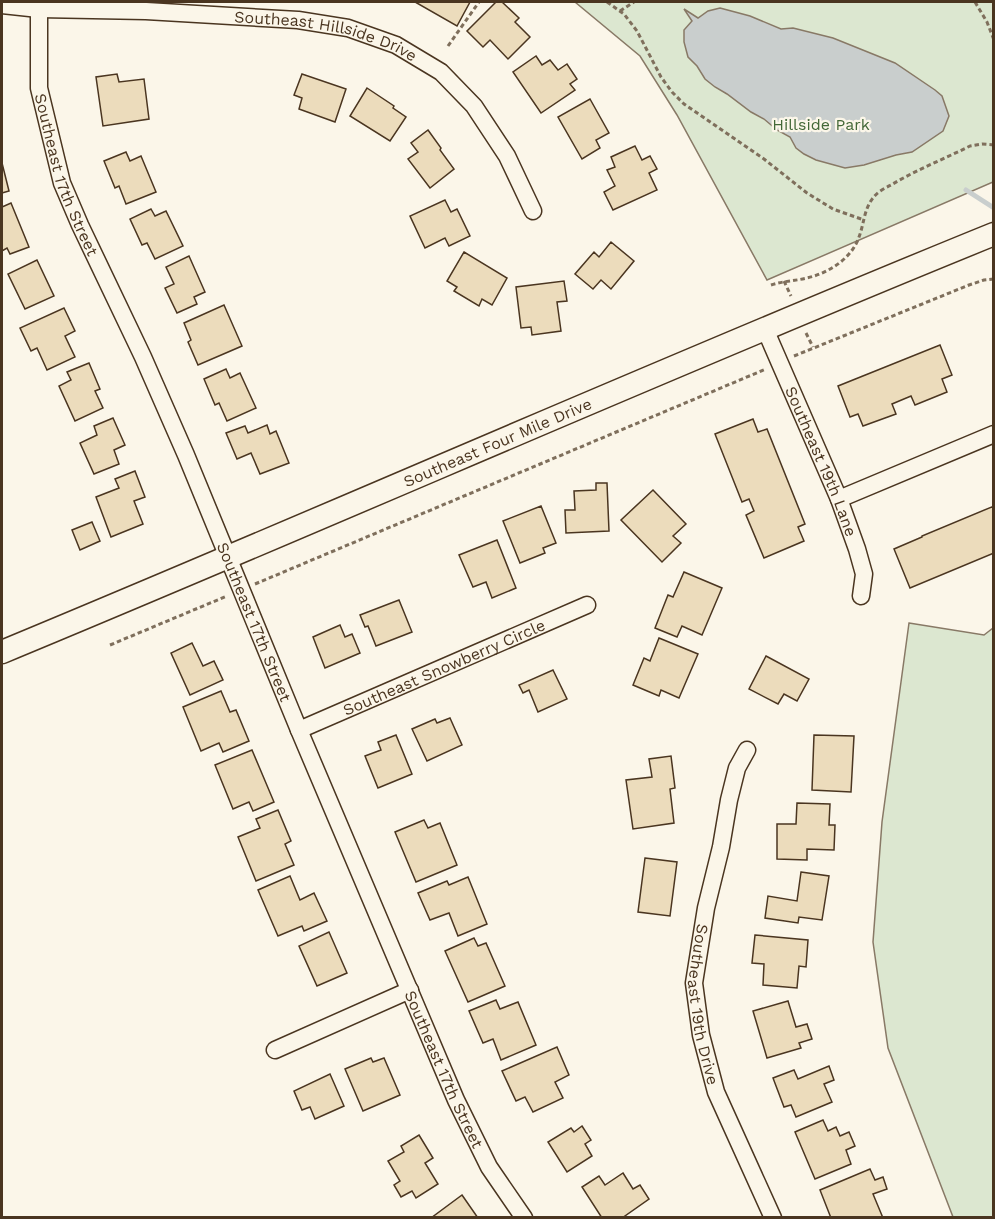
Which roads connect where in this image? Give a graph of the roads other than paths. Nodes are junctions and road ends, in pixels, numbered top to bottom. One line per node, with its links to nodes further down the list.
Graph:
1 (2, 5): 2 (street, Southeast Hillside Drive)
2 (39, 9): 3 (street, Southeast Hillside Drive); 8 (street, Southeast 17th Street)
3 (533, 211)
4 (993, 234): 5 (main road, Southeast Four Mile Drive)
5 (765, 329): 7 (street, Southeast 19th Lane); 8 (main road, Southeast Four Mile Drive)
6 (993, 434): 7 (street)
7 (838, 499): 9 (street, Southeast 19th Lane)
8 (229, 557): 11 (main road, Southeast Four Mile Drive); 12 (street, Southeast 17th Street)
9 (861, 596)
10 (587, 605): 12 (street, Southeast Snowberry Circle)
11 (2, 652)
12 (299, 729): 14 (street, Southeast 17th Street)
13 (747, 750): 17 (street, Southeast 19th Drive)
14 (410, 990): 15 (street); 16 (street, Southeast 17th Street)
15 (275, 1050)
16 (524, 1218)
17 (773, 1218)

